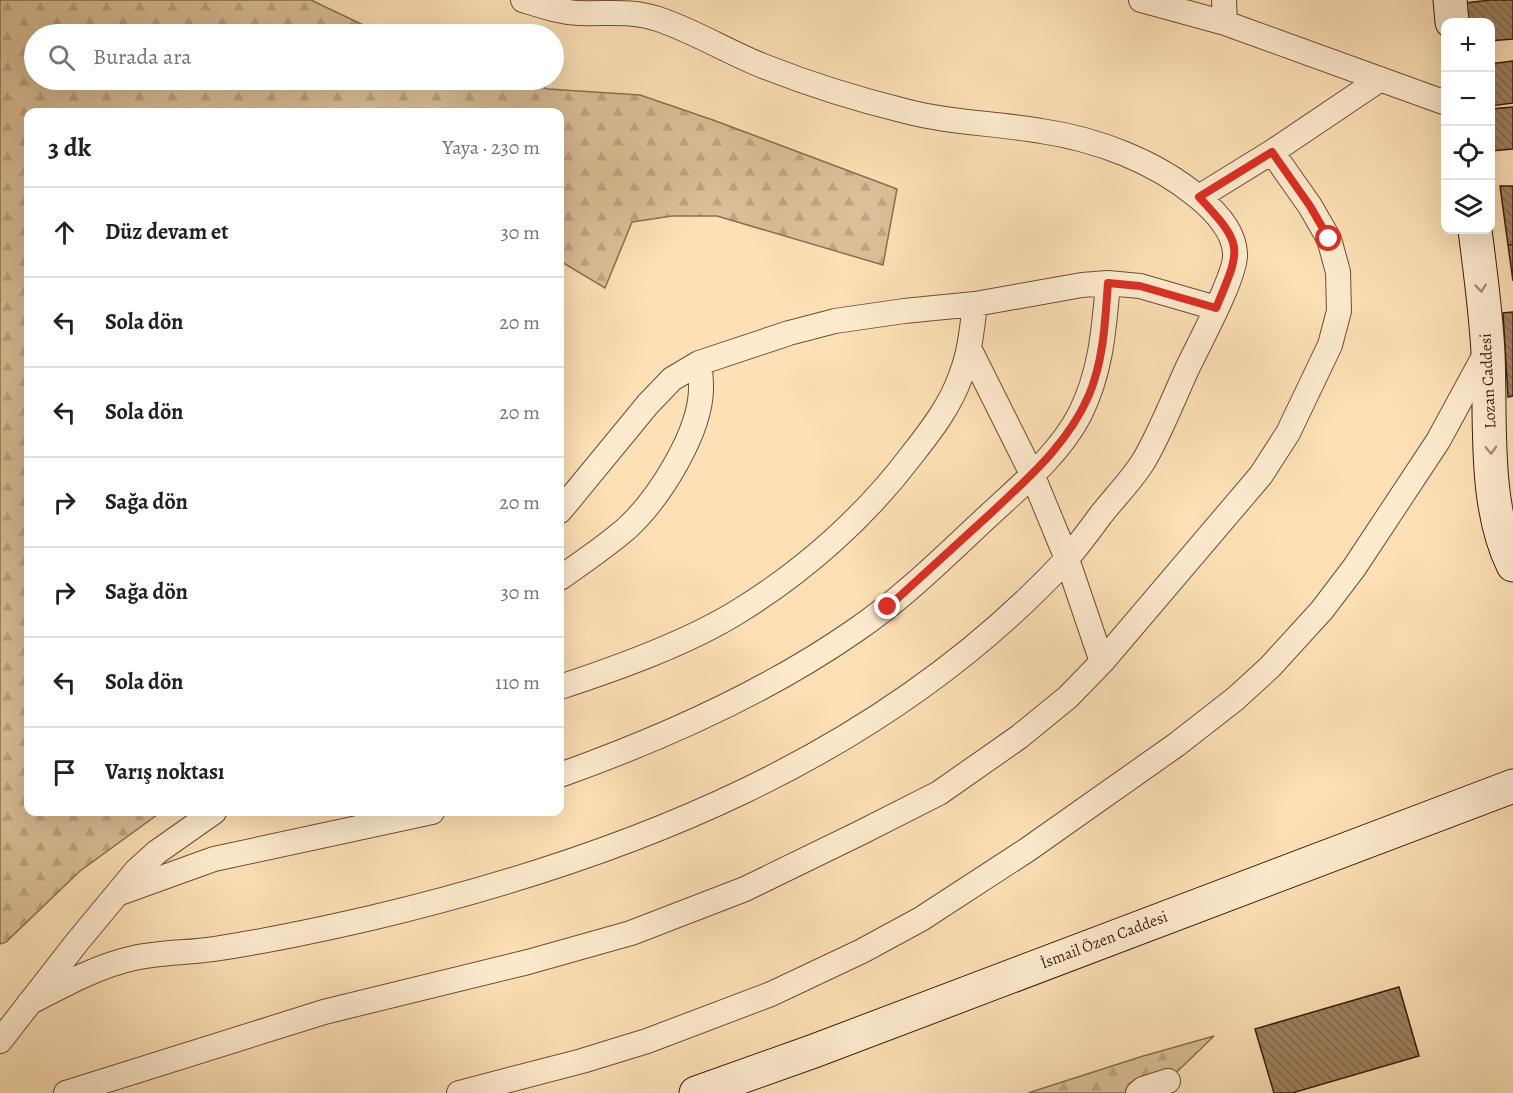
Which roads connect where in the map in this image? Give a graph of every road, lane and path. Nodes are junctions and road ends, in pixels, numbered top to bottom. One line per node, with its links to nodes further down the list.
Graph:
1 (523, 0): 9 (street)
2 (1141, 0): 4 (street)
3 (1449, 0): 5 (street)
4 (1225, 11): 6 (street)
5 (1451, 18)
6 (1379, 80): 7 (street); 8 (street)
7 (1441, 101)
8 (1272, 152): 9 (street); 22 (street)
9 (1199, 197): 13 (street)
10 (1475, 234): 15 (street, Lozan Caddesi, one-way to 15)
11 (1108, 283): 12 (street); 13 (street); 17 (street)
12 (975, 304): 14 (street); 16 (street)
13 (1216, 308): 19 (street)
14 (969, 348): 17 (street); 23 (street)
15 (1488, 349): 20 (street, Lozan Caddesi, one-way to 20); 33 (street)
16 (699, 363): 18 (street); 21 (street)
17 (1032, 474): 19 (street); 24 (street)
18 (564, 506)
19 (1067, 559): 22 (street); 29 (street)
20 (1513, 565)
21 (564, 575)
22 (1102, 662): 32 (street)
23 (564, 686)
24 (564, 773)
25 (1513, 786): 34 (street, İsmail Özen Caddesi)
26 (208, 816): 28 (street)
27 (413, 816): 28 (street)
28 (117, 894): 29 (street)
29 (29, 1003): 30 (street)
30 (0, 1041)
31 (1168, 1081): 35 (street)
32 (66, 1093)
33 (459, 1093)
34 (696, 1093)
35 (1138, 1093)

